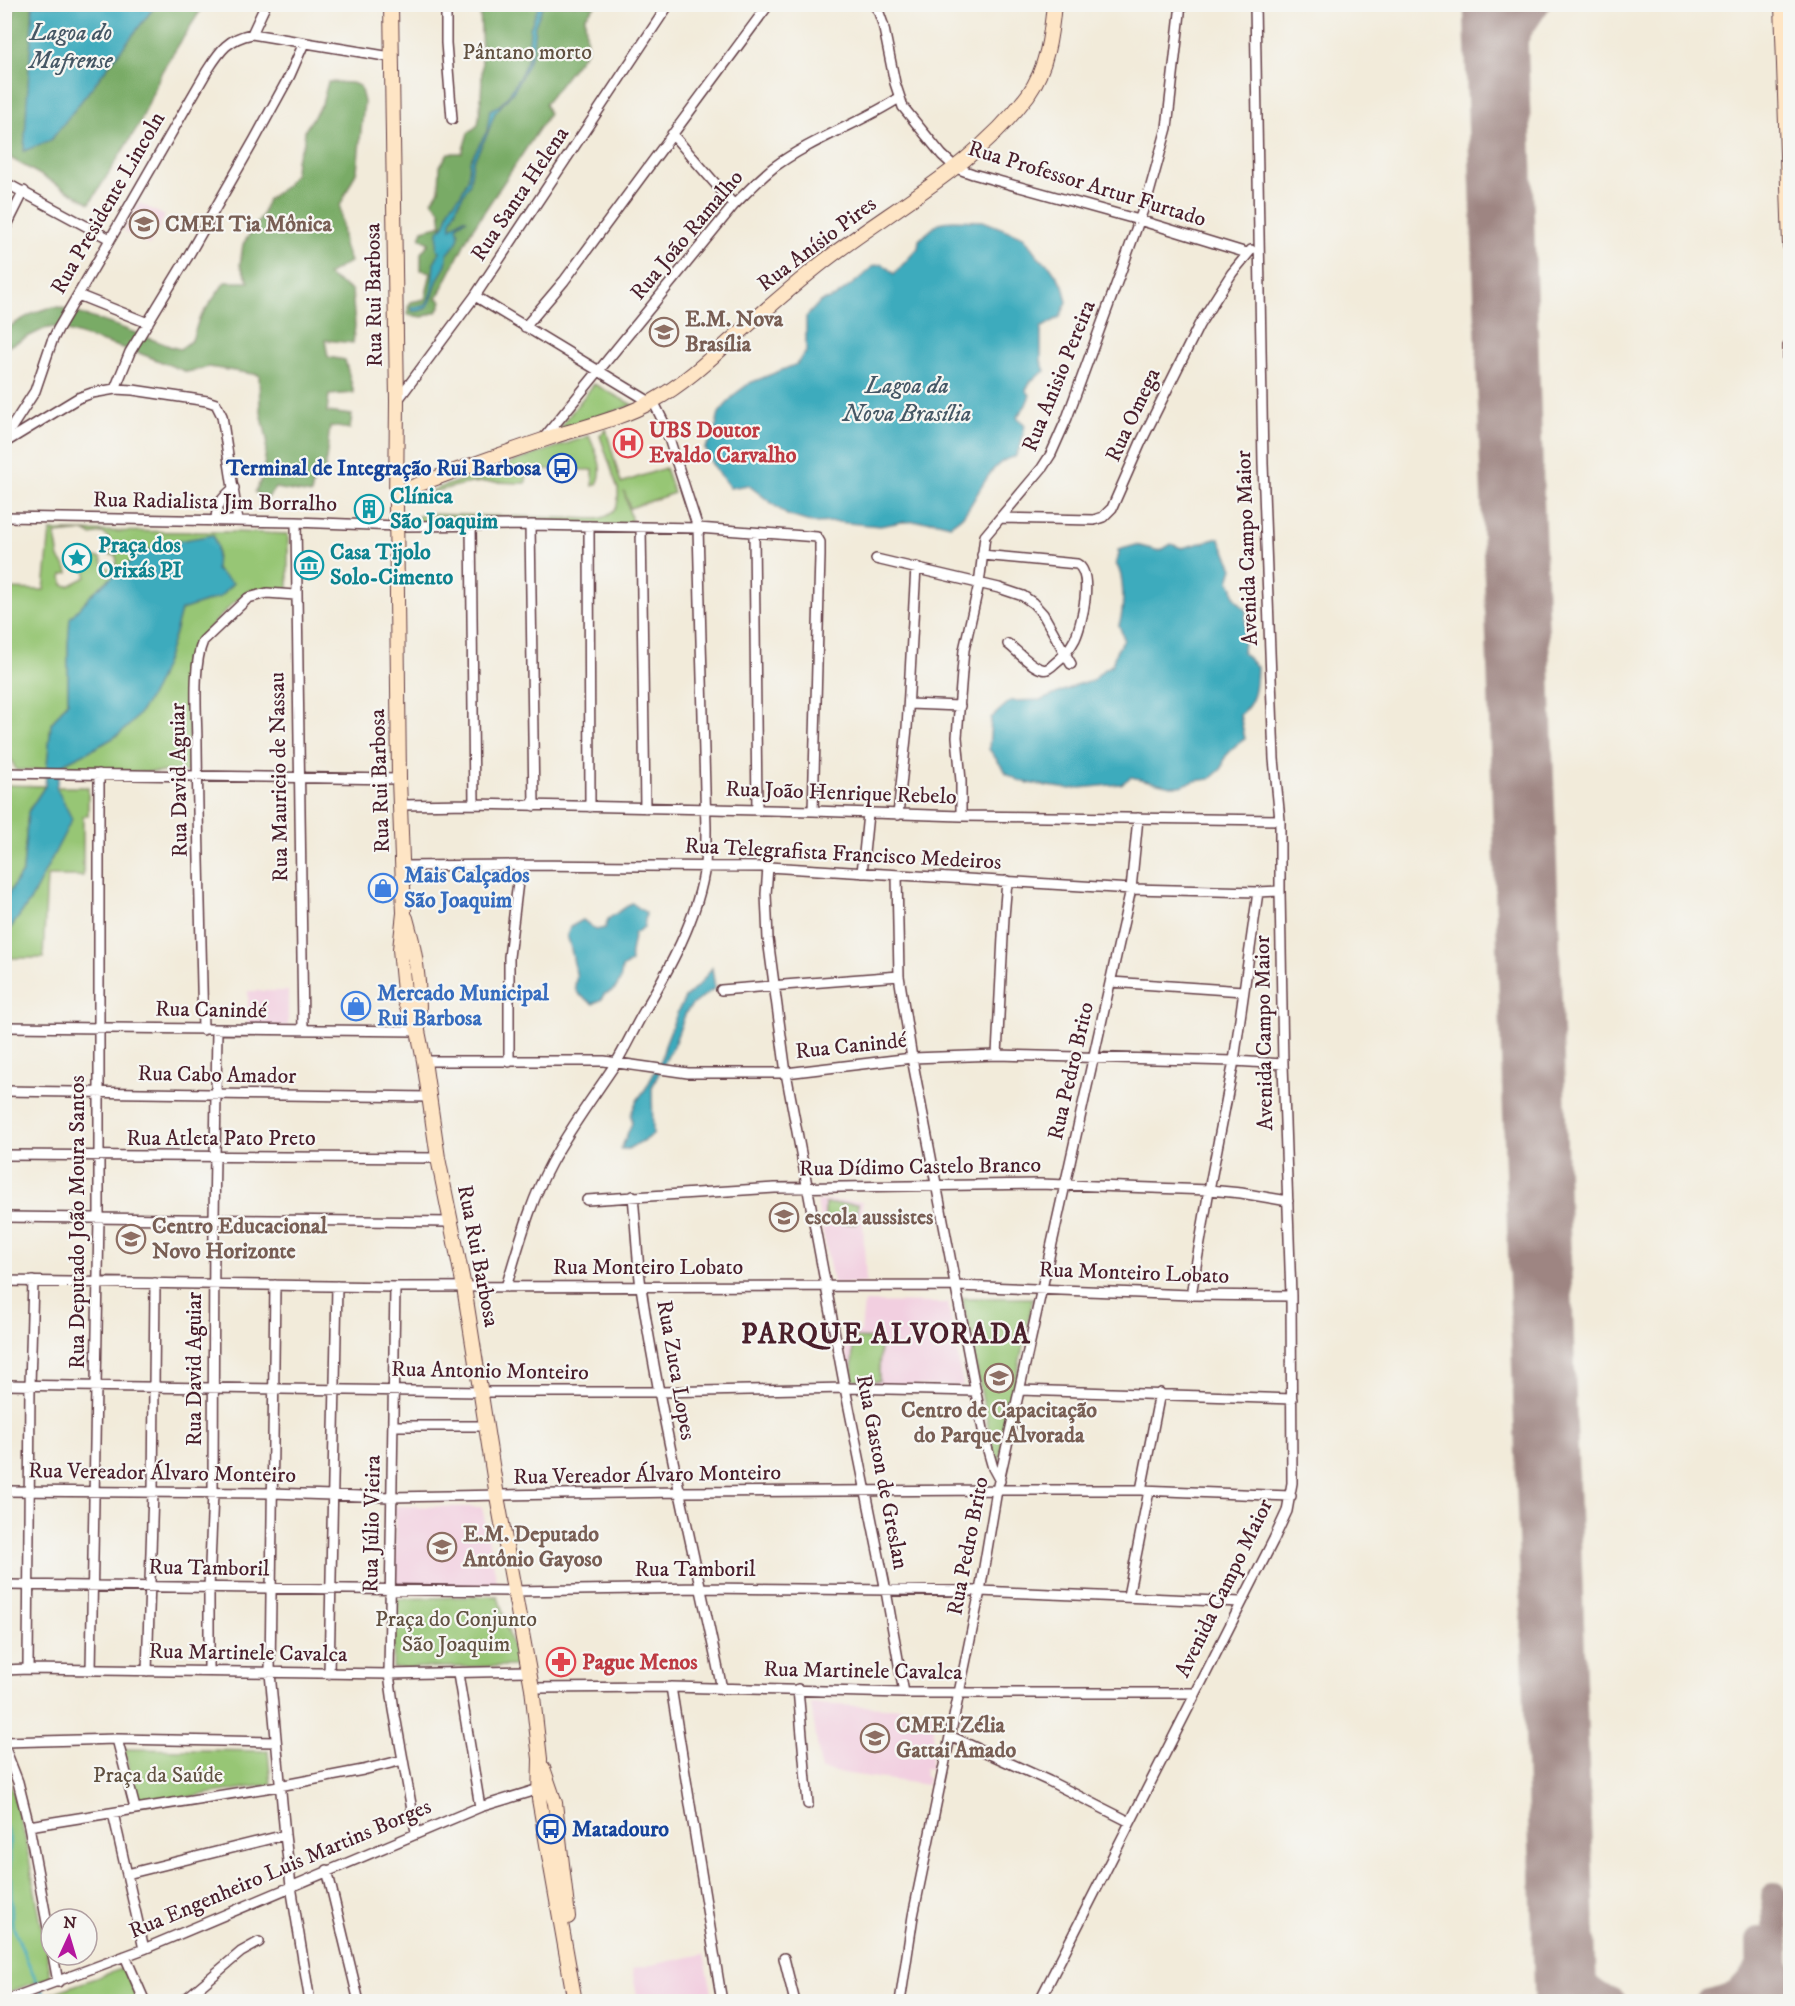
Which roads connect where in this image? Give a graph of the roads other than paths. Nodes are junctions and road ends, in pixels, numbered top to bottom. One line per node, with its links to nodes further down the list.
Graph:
1 (266, 4): 11 (street)
2 (391, 4): 13 (street, Rua Rui Barbosa)
3 (446, 4): 15 (street)
4 (669, 4): 28 (street, Rua Santa Helena)
5 (770, 4): 16 (street)
6 (1054, 4): 17 (street, Rua Anísio Pires)
7 (1181, 4): 21 (street, Rua Anisio Pereira)
8 (1255, 4): 24 (street, Avenida Campo Maior)
9 (1782, 4): 25 (street)
10 (879, 6): 14 (street, Rua Professor Artur Furtado)
11 (252, 34): 12 (street); 23 (street, Rua Presidente Lincoln)
12 (304, 43): 13 (street); 29 (street)
13 (391, 57): 35 (street, Rua Rui Barbosa)
14 (899, 98): 17 (street, Rua Professor Artur Furtado); 20 (street, Rua João Ramalho)
15 (452, 119)
16 (672, 134): 20 (street); 30 (street)
17 (956, 168): 21 (street, Rua Professor Artur Furtado); 36 (street, Rua Anísio Pires)
18 (4, 182): 19 (street)
19 (24, 191): 22 (street); 23 (street)
20 (734, 205): 32 (street, Rua João Ramalho)
21 (1139, 220): 26 (street, Rua Professor Artur Furtado); 42 (street, Rua Anisio Pereira)
22 (4, 231)
23 (110, 238): 27 (street, Rua Presidente Lincoln)
24 (1258, 245): 26 (street, Rua Omega); 80 (street, Avenida Campo Maior)
25 (1791, 246)
26 (1247, 253): 42 (street, Rua Omega)
27 (78, 295): 29 (street); 37 (street, Rua Presidente Lincoln)
28 (476, 296): 30 (street); 35 (street, Rua Santa Helena)
29 (148, 323): 33 (street)
30 (525, 327): 32 (street)
31 (1791, 346): 34 (street)
32 (598, 371): 36 (street); 38 (street, Rua João Ramalho)
33 (115, 389): 37 (street); 39 (street)
34 (1791, 394)
35 (397, 401): 40 (street, Rua Rui Barbosa)
36 (652, 402): 38 (street, Rua Anísio Pires); 51 (street)
37 (4, 441)
38 (542, 441): 40 (street, Rua Anísio Pires)
39 (234, 488): 43 (street); 44 (street)
40 (396, 493): 48 (street, Rua Rui Barbosa)
41 (4, 517): 43 (street, Rua Radialista Jim Borralho)
42 (1000, 518): 53 (street, Rua Anisio Pereira)
43 (216, 521): 44 (street, Rua Radialista Jim Borralho)
44 (238, 521): 45 (street, Rua Radialista Jim Borralho)
45 (296, 522): 48 (street, Rua Radialista Jim Borralho); 57 (street, Rua Mauricio de Nassau)
46 (471, 524): 47 (street, Rua Radialista Jim Borralho); 48 (street, Rua Radialista Jim Borralho); 68 (street)
47 (530, 525): 49 (street, Rua Radialista Jim Borralho); 70 (street)
48 (397, 526): 67 (street, Rua Rui Barbosa)
49 (589, 526): 50 (street, Rua Radialista Jim Borralho); 71 (street)
50 (641, 527): 51 (street, Rua Radialista Jim Borralho); 72 (street)
51 (698, 528): 52 (street, Rua Radialista Jim Borralho); 73 (street)
52 (754, 534): 74 (street); 75 (street, Rua Radialista Jim Borralho)
53 (982, 555): 56 (street, Rua Anisio Pereira); 59 (street)
54 (876, 559): 55 (street)
55 (916, 567): 56 (street); 61 (street)
56 (979, 584): 59 (street); 62 (street, Rua Anisio Pereira)
57 (295, 595): 65 (street, Rua David Aguiar); 66 (street, Rua Mauricio de Nassau)
58 (1008, 644): 59 (street)
59 (1065, 654): 60 (street)
60 (1071, 664)
61 (909, 704): 62 (street); 77 (street)
62 (960, 706): 78 (street, Rua Anisio Pereira)
63 (4, 773): 64 (street)
64 (99, 774): 65 (street); 97 (street, Rua Deputado João Moura Santos)
65 (197, 776): 66 (street); 98 (street, Rua David Aguiar)
66 (298, 778): 67 (street); 100 (street, Rua Mauricio de Nassau)
67 (399, 779): 69 (street, Rua Rui Barbosa)
68 (474, 804): 69 (street, Rua João Henrique Rebelo); 70 (street, Rua João Henrique Rebelo)
69 (400, 805): 82 (street, Rua Rui Barbosa)
70 (534, 806): 71 (street, Rua João Henrique Rebelo)
71 (590, 807): 72 (street, Rua João Henrique Rebelo)
72 (645, 808): 73 (street, Rua João Henrique Rebelo)
73 (706, 809): 74 (street, Rua João Henrique Rebelo); 83 (street)
74 (757, 810): 75 (street, Rua João Henrique Rebelo)
75 (813, 811): 76 (street, Rua João Henrique Rebelo)
76 (868, 814): 77 (street, Rua João Henrique Rebelo); 85 (street)
77 (898, 814): 78 (street, Rua João Henrique Rebelo)
78 (961, 816): 79 (street, Rua João Henrique Rebelo)
79 (1138, 818): 80 (street, Rua João Henrique Rebelo); 88 (street, Rua Pedro Brito)
80 (1280, 820): 89 (street, Avenida Campo Maior)
81 (520, 865): 82 (street, Rua Telegrafista Francisco Medeiros); 83 (street, Rua Telegrafista Francisco Medeiros); 107 (street)
82 (404, 866): 101 (street, Rua Rui Barbosa)
83 (705, 866): 84 (street, Rua Telegrafista Francisco Medeiros); 108 (street)
84 (768, 867): 85 (street, Rua Telegrafista Francisco Medeiros); 93 (street, Rua Gaston de Greslan)
85 (862, 873): 86 (street, Rua Telegrafista Francisco Medeiros)
86 (897, 875): 87 (street, Rua Telegrafista Francisco Medeiros); 91 (street)
87 (1007, 881): 88 (street, Rua Telegrafista Francisco Medeiros); 102 (street)
88 (1131, 889): 90 (street, Rua Telegrafista Francisco Medeiros); 92 (street, Rua Pedro Brito)
89 (1280, 891): 90 (street, Rua Telegrafista Francisco Medeiros); 109 (street, Avenida Campo Maior)
90 (1258, 892): 95 (street)
91 (898, 976): 93 (street); 103 (street)
92 (1111, 982): 95 (street); 104 (street, Rua Pedro Brito)
93 (773, 986): 94 (street); 110 (street, Rua Gaston de Greslan)
94 (721, 990)
95 (1243, 991): 105 (street)
96 (4, 1027): 97 (street, Rua Canindé)
97 (98, 1028): 98 (street, Rua Canindé); 112 (street, Rua Deputado João Moura Santos)
98 (203, 1030): 99 (street, Rua Canindé)
99 (218, 1030): 100 (street, Rua Canindé); 113 (street, Rua David Aguiar)
100 (303, 1030): 101 (street, Rua Canindé)
101 (418, 1031): 106 (street, Rua Rui Barbosa)
102 (997, 1054): 103 (street, Rua Canindé); 104 (street, Rua Canindé)
103 (912, 1058): 110 (street, Rua Canindé); 120 (street)
104 (1093, 1058): 105 (street, Rua Canindé); 119 (street, Rua Pedro Brito)
105 (1234, 1060): 109 (street, Rua Canindé); 122 (street)
106 (424, 1061): 107 (street, Rua Canindé); 114 (street, Rua Rui Barbosa)
107 (509, 1062): 108 (street, Rua Canindé)
108 (616, 1062): 110 (street, Rua Canindé); 141 (street)
109 (1283, 1064): 125 (street, Avenida Campo Maior)
110 (786, 1073): 121 (street, Rua Gaston de Greslan)
111 (4, 1090): 112 (street, Rua Cabo Amador)
112 (98, 1093): 113 (street, Rua Cabo Amador); 116 (street, Rua Deputado João Moura Santos)
113 (216, 1095): 114 (street, Rua Cabo Amador); 117 (street, Rua David Aguiar)
114 (430, 1097): 118 (street, Rua Rui Barbosa)
115 (4, 1155): 116 (street, Rua Atleta Pato Preto)
116 (99, 1156): 117 (street, Rua Atleta Pato Preto); 127 (street, Rua Deputado João Moura Santos)
117 (216, 1157): 118 (street, Rua Atleta Pato Preto); 128 (street, Rua David Aguiar)
118 (438, 1158): 129 (street, Rua Rui Barbosa)
119 (1065, 1184): 120 (street, Rua Dídimo Castelo Branco); 122 (street, Rua Dídimo Castelo Branco); 143 (street, Rua Pedro Brito)
120 (938, 1186): 121 (street, Rua Dídimo Castelo Branco); 138 (street)
121 (807, 1188): 123 (street, Rua Dídimo Castelo Branco); 142 (street, Rua Gaston de Greslan)
122 (1209, 1190): 125 (street, Rua Dídimo Castelo Branco); 144 (street)
123 (633, 1196): 124 (street, Rua Dídimo Castelo Branco); 137 (street, Rua Zuca Lopes)
124 (587, 1200)
125 (1288, 1201): 145 (street, Avenida Campo Maior)
126 (4, 1217): 127 (street)
127 (99, 1217): 128 (street); 132 (street, Rua Deputado João Moura Santos)
128 (214, 1219): 129 (street); 134 (street, Rua David Aguiar)
129 (450, 1222): 140 (street, Rua Rui Barbosa)
130 (4, 1281): 131 (street, Rua Monteiro Lobato)
131 (33, 1281): 132 (street, Rua Monteiro Lobato); 147 (street)
132 (98, 1282): 133 (street, Rua Monteiro Lobato); 148 (street, Rua Deputado João Moura Santos)
133 (154, 1283): 134 (street, Rua Monteiro Lobato); 149 (street)
134 (214, 1284): 135 (street, Rua Monteiro Lobato); 150 (street, Rua David Aguiar)
135 (275, 1285): 136 (street, Rua Monteiro Lobato); 152 (street)
136 (337, 1286): 139 (street, Rua Monteiro Lobato); 153 (street)
137 (641, 1286): 141 (street, Rua Monteiro Lobato); 142 (street, Rua Monteiro Lobato); 158 (street, Rua Zuca Lopes)
138 (957, 1286): 142 (street, Rua Monteiro Lobato); 143 (street, Rua Monteiro Lobato); 156 (street)
139 (395, 1287): 140 (street, Rua Monteiro Lobato); 154 (street, Rua Júlio Vieira)
140 (464, 1287): 141 (street, Rua Monteiro Lobato); 157 (street, Rua Rui Barbosa)
141 (506, 1287)
142 (827, 1287): 151 (street, Rua Gaston de Greslan)
143 (1043, 1290): 144 (street, Rua Monteiro Lobato); 155 (street, Rua Pedro Brito)
144 (1191, 1295): 145 (street, Rua Monteiro Lobato)
145 (1291, 1296): 160 (street, Avenida Campo Maior)
146 (4, 1385): 147 (street, Rua Antonio Monteiro)
147 (30, 1385): 148 (street, Rua Antonio Monteiro); 165 (street)
148 (96, 1385): 149 (street, Rua Antonio Monteiro); 166 (street, Rua Deputado João Moura Santos)
149 (154, 1387): 150 (street, Rua Antonio Monteiro); 168 (street)
150 (214, 1388): 152 (street, Rua Antonio Monteiro); 171 (street, Rua David Aguiar)
151 (845, 1388): 156 (street, Rua Antonio Monteiro); 158 (street, Rua Antonio Monteiro); 170 (street, Rua Gaston de Greslan)
152 (274, 1389): 153 (street, Rua Antonio Monteiro); 172 (street)
153 (336, 1389): 154 (street, Rua Antonio Monteiro); 173 (street)
154 (395, 1390): 157 (street, Rua Antonio Monteiro); 161 (street, Rua Júlio Vieira)
155 (1020, 1390): 159 (street); 163 (street, Rua Pedro Brito)
156 (976, 1391): 163 (street)
157 (481, 1392): 158 (street, Rua Antonio Monteiro); 162 (street, Rua Rui Barbosa)
158 (660, 1392): 169 (street, Rua Zuca Lopes)
159 (1160, 1393): 160 (street); 167 (street)
160 (1292, 1399): 175 (street, Avenida Campo Maior)
161 (393, 1426): 162 (street); 176 (street, Rua Júlio Vieira)
162 (486, 1426): 174 (street, Rua Rui Barbosa)
163 (998, 1486): 167 (street, Rua Vereador Álvaro Monteiro); 170 (street, Rua Vereador Álvaro Monteiro); 188 (street, Rua Pedro Brito)
164 (4, 1491): 165 (street, Rua Vereador Álvaro Monteiro)
165 (30, 1491): 166 (street, Rua Vereador Álvaro Monteiro); 178 (street)
166 (94, 1491): 168 (street, Rua Vereador Álvaro Monteiro); 179 (street, Rua Deputado João Moura Santos)
167 (1145, 1491): 175 (street, Rua Vereador Álvaro Monteiro); 189 (street)
168 (153, 1492): 171 (street, Rua Vereador Álvaro Monteiro); 180 (street)
169 (679, 1492): 170 (street, Rua Vereador Álvaro Monteiro); 174 (street, Rua Vereador Álvaro Monteiro); 183 (street, Rua Zuca Lopes)
170 (867, 1492): 187 (street, Rua Gaston de Greslan)
171 (213, 1493): 172 (street, Rua Vereador Álvaro Monteiro); 181 (street, Rua David Aguiar)
172 (272, 1493): 173 (street, Rua Vereador Álvaro Monteiro); 182 (street)
173 (333, 1495): 176 (street, Rua Vereador Álvaro Monteiro); 184 (street)
174 (497, 1496): 176 (street, Rua Vereador Álvaro Monteiro); 186 (street, Rua Rui Barbosa)
175 (1291, 1496): 190 (street, Avenida Campo Maior)
176 (391, 1497): 185 (street, Rua Júlio Vieira)
177 (4, 1585): 178 (street, Rua Tamboril)
178 (29, 1585): 179 (street, Rua Tamboril); 191 (street)
179 (93, 1587): 180 (street, Rua Tamboril); 193 (street, Rua Deputado João Moura Santos)
180 (150, 1587): 181 (street, Rua Tamboril); 194 (street)
181 (209, 1588): 182 (street, Rua Tamboril); 195 (street, Rua David Aguiar)
182 (272, 1588): 184 (street, Rua Tamboril); 197 (street)
183 (702, 1588): 186 (street, Rua Tamboril); 187 (street, Rua Tamboril); 203 (street, Rua Zuca Lopes)
184 (331, 1590): 185 (street, Rua Tamboril); 198 (street)
185 (391, 1590): 186 (street, Rua Tamboril); 199 (street, Rua Júlio Vieira)
186 (514, 1591): 196 (street, Rua Rui Barbosa)
187 (886, 1591): 188 (street, Rua Tamboril); 206 (street, Rua Gaston de Greslan)
188 (980, 1591): 189 (street, Rua Tamboril); 205 (street, Rua Pedro Brito)
189 (1128, 1596): 190 (street, Rua Tamboril)
190 (1241, 1602): 207 (street, Avenida Campo Maior)
191 (28, 1669): 192 (street, Rua Martinele Cavalca); 193 (street, Rua Martinele Cavalca)
192 (4, 1670)
193 (91, 1670): 194 (street, Rua Martinele Cavalca)
194 (147, 1671): 195 (street, Rua Martinele Cavalca)
195 (209, 1671): 197 (street, Rua Martinele Cavalca)
196 (528, 1671): 200 (street, Rua Martinele Cavalca); 202 (street, Rua Rui Barbosa)
197 (270, 1673): 198 (street, Rua Martinele Cavalca); 211 (street)
198 (329, 1674): 199 (street, Rua Martinele Cavalca)
199 (389, 1674): 200 (street, Rua Martinele Cavalca); 214 (street, Rua Júlio Vieira)
200 (458, 1674): 218 (street)
201 (671, 1687): 202 (street, Rua Martinele Cavalca); 203 (street, Rua Martinele Cavalca); 242 (street)
202 (532, 1688): 213 (street, Rua Rui Barbosa)
203 (722, 1689): 204 (street, Rua Martinele Cavalca)
204 (798, 1689): 206 (street, Rua Martinele Cavalca); 217 (street)
205 (959, 1692): 206 (street, Rua Martinele Cavalca); 207 (street, Rua Martinele Cavalca); 208 (street, Rua Pedro Brito)
206 (904, 1693)
207 (1194, 1693): 221 (street, Avenida Campo Maior)
208 (950, 1736): 221 (street); 244 (street, Rua Pedro Brito)
209 (117, 1739): 210 (street); 211 (street); 219 (street)
210 (4, 1742)
211 (275, 1742): 215 (street)
212 (4, 1746): 222 (street)
213 (540, 1759): 216 (street, Rua Rui Barbosa); 241 (street, Rua Rui Barbosa)
214 (403, 1760): 215 (street); 223 (street, Rua Júlio Vieira)
215 (279, 1786): 219 (street); 224 (street)
216 (539, 1788): 218 (street, Rua Engenheiro Luis Martins Borges); 240 (street, Rua Rui Barbosa)
217 (808, 1804)
218 (480, 1807): 223 (street, Rua Engenheiro Luis Martins Borges)
219 (135, 1808): 220 (street)
220 (114, 1813): 222 (street); 226 (street)
221 (1130, 1822): 245 (street, Avenida Campo Maior)
222 (29, 1826): 228 (street)
223 (416, 1832): 225 (street, Rua Engenheiro Luis Martins Borges)
224 (285, 1835): 226 (street); 227 (street)
225 (327, 1870): 227 (street, Rua Engenheiro Luis Martins Borges); 239 (street)
226 (127, 1874): 230 (street)
227 (291, 1886): 230 (street, Rua Engenheiro Luis Martins Borges); 238 (street)
228 (44, 1907)
229 (260, 1942): 237 (street)
230 (144, 1949): 231 (street, Rua Engenheiro Luis Martins Borges)
231 (125, 1956): 234 (street, Rua Engenheiro Luis Martins Borges); 236 (street)
232 (784, 1958): 243 (street)
233 (53, 1967): 234 (street)
234 (54, 1984): 235 (street, Rua Engenheiro Luis Martins Borges)
235 (4, 2001)
236 (145, 2001)
237 (182, 2001)
238 (310, 2001)
239 (359, 2001)
240 (574, 2001)
241 (582, 2001)
242 (722, 2001)
243 (795, 2001)
244 (900, 2001)
245 (1039, 2001)

